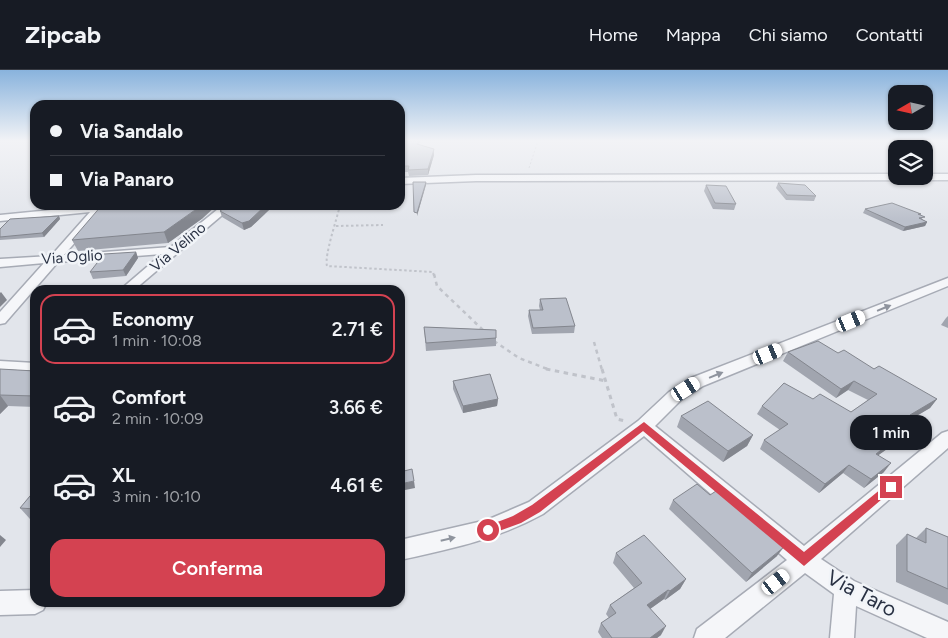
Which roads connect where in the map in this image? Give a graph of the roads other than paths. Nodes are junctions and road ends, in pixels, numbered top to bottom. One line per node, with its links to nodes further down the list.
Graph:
1 (948, 177): 2 (street)
2 (405, 181)
3 (80, 210): 6 (street)
4 (98, 210): 8 (street)
5 (223, 210): 7 (street, Via Velino)
6 (0, 218)
7 (174, 250): 8 (street, Via Oglio); 12 (street, Via Velino)
8 (56, 258): 9 (street, Via Oglio); 11 (street)
9 (0, 263)
10 (948, 282): 17 (street, one-way to 10)
11 (32, 285)
12 (132, 285)
13 (30, 287): 14 (street)
14 (0, 320)
15 (0, 366): 16 (street)
16 (30, 367)
17 (644, 426): 19 (street, one-way to 17); 20 (street, Via Taro)
18 (948, 438): 20 (street)
19 (405, 549)
20 (804, 560): 21 (street, Via Taro); 25 (street)
21 (846, 590): 24 (street, Via Taro); 26 (street)
22 (30, 600): 23 (street)
23 (0, 603)
24 (948, 635)
25 (706, 638)
26 (842, 638)

